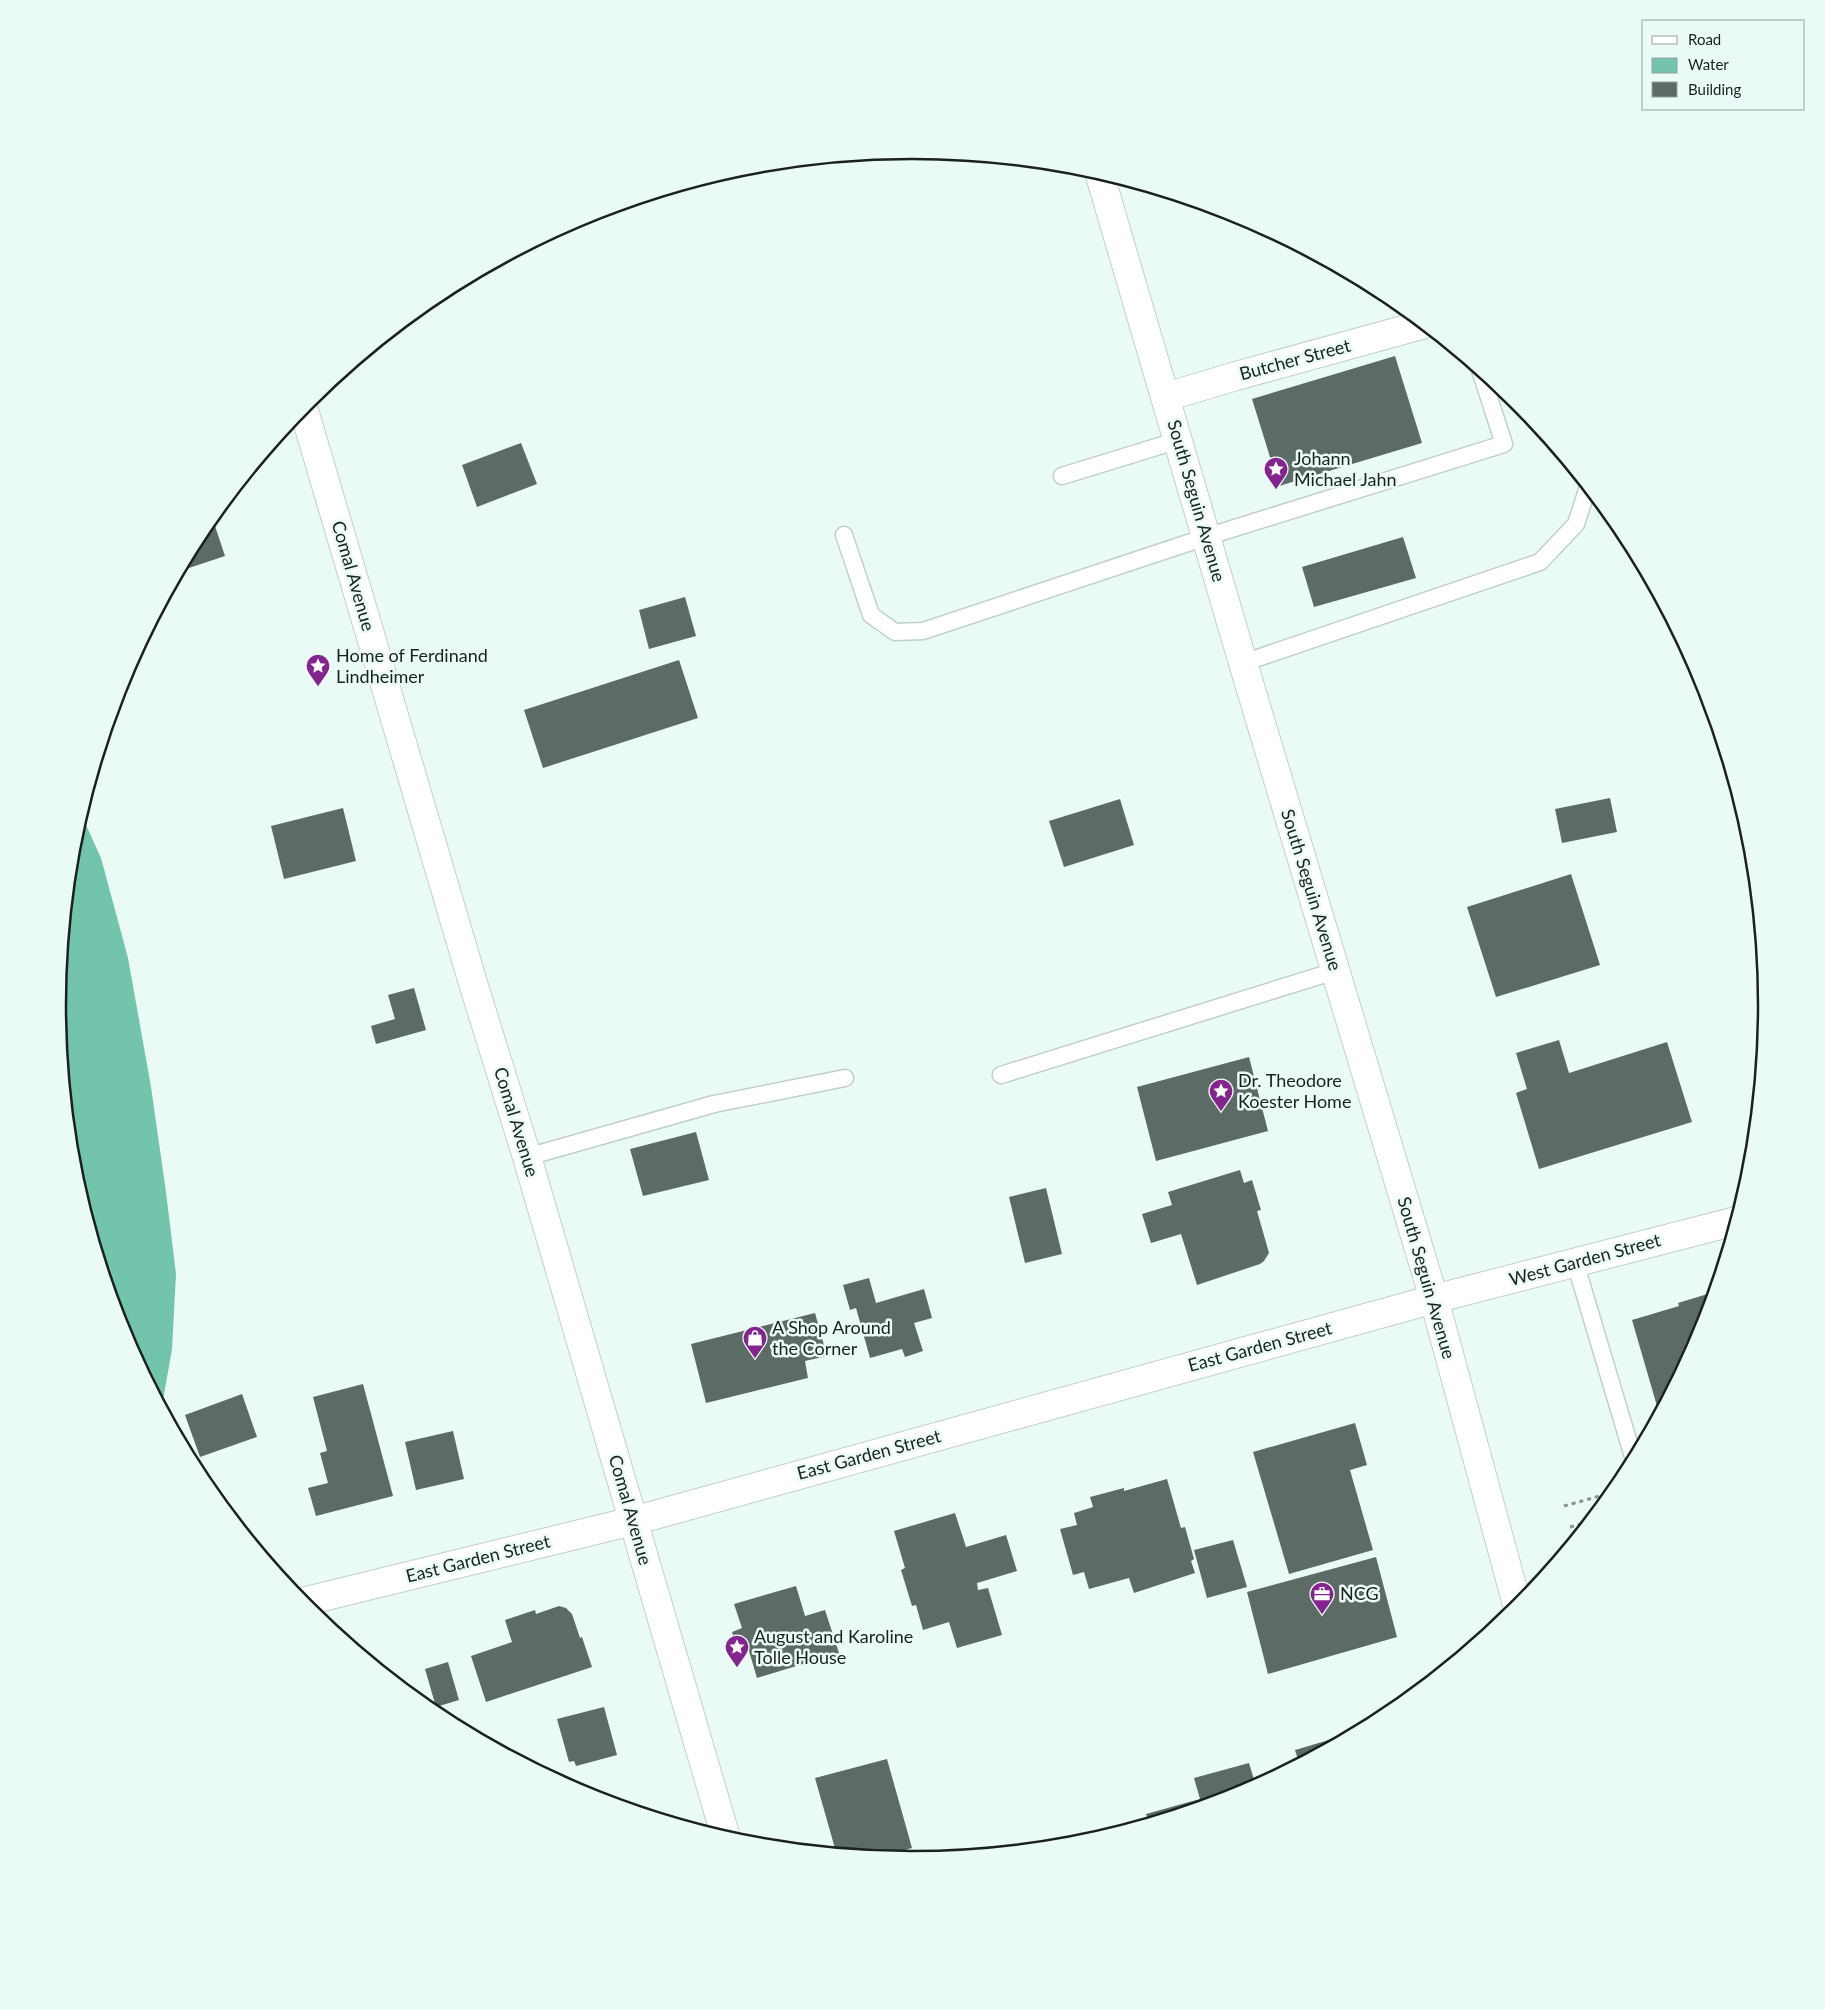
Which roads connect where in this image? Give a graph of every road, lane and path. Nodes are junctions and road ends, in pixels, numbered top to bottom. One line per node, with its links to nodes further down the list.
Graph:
1 (1102, 181): 4 (street, South Seguin Avenue)
2 (1417, 326): 4 (street, Butcher Street)
3 (1484, 382): 10 (lane)
4 (1166, 397): 6 (street, South Seguin Avenue)
5 (306, 416): 15 (street, Comal Avenue)
6 (1179, 440): 7 (lane); 10 (street, South Seguin Avenue)
7 (1062, 476)
8 (1586, 493): 11 (lane)
9 (844, 534): 10 (lane)
10 (1206, 537): 11 (street, South Seguin Avenue)
11 (1242, 663): 12 (street, South Seguin Avenue)
12 (1335, 971): 13 (lane); 18 (street, South Seguin Avenue)
13 (1001, 1074)
14 (845, 1078): 15 (lane)
15 (527, 1157): 22 (street, Comal Avenue)
16 (1730, 1222): 17 (street, West Garden Street)
17 (1575, 1262): 18 (street, West Garden Street); 19 (lane)
18 (1434, 1299): 22 (street, East Garden Street); 25 (street, South Seguin Avenue)
19 (1631, 1450)
20 (1601, 1496): 21 (path)
21 (1564, 1506)
22 (633, 1521): 26 (street, East Garden Street); 27 (street, Comal Avenue)
23 (1581, 1524): 24 (path)
24 (1570, 1527)
25 (1515, 1598)
26 (311, 1600)
27 (723, 1829)

